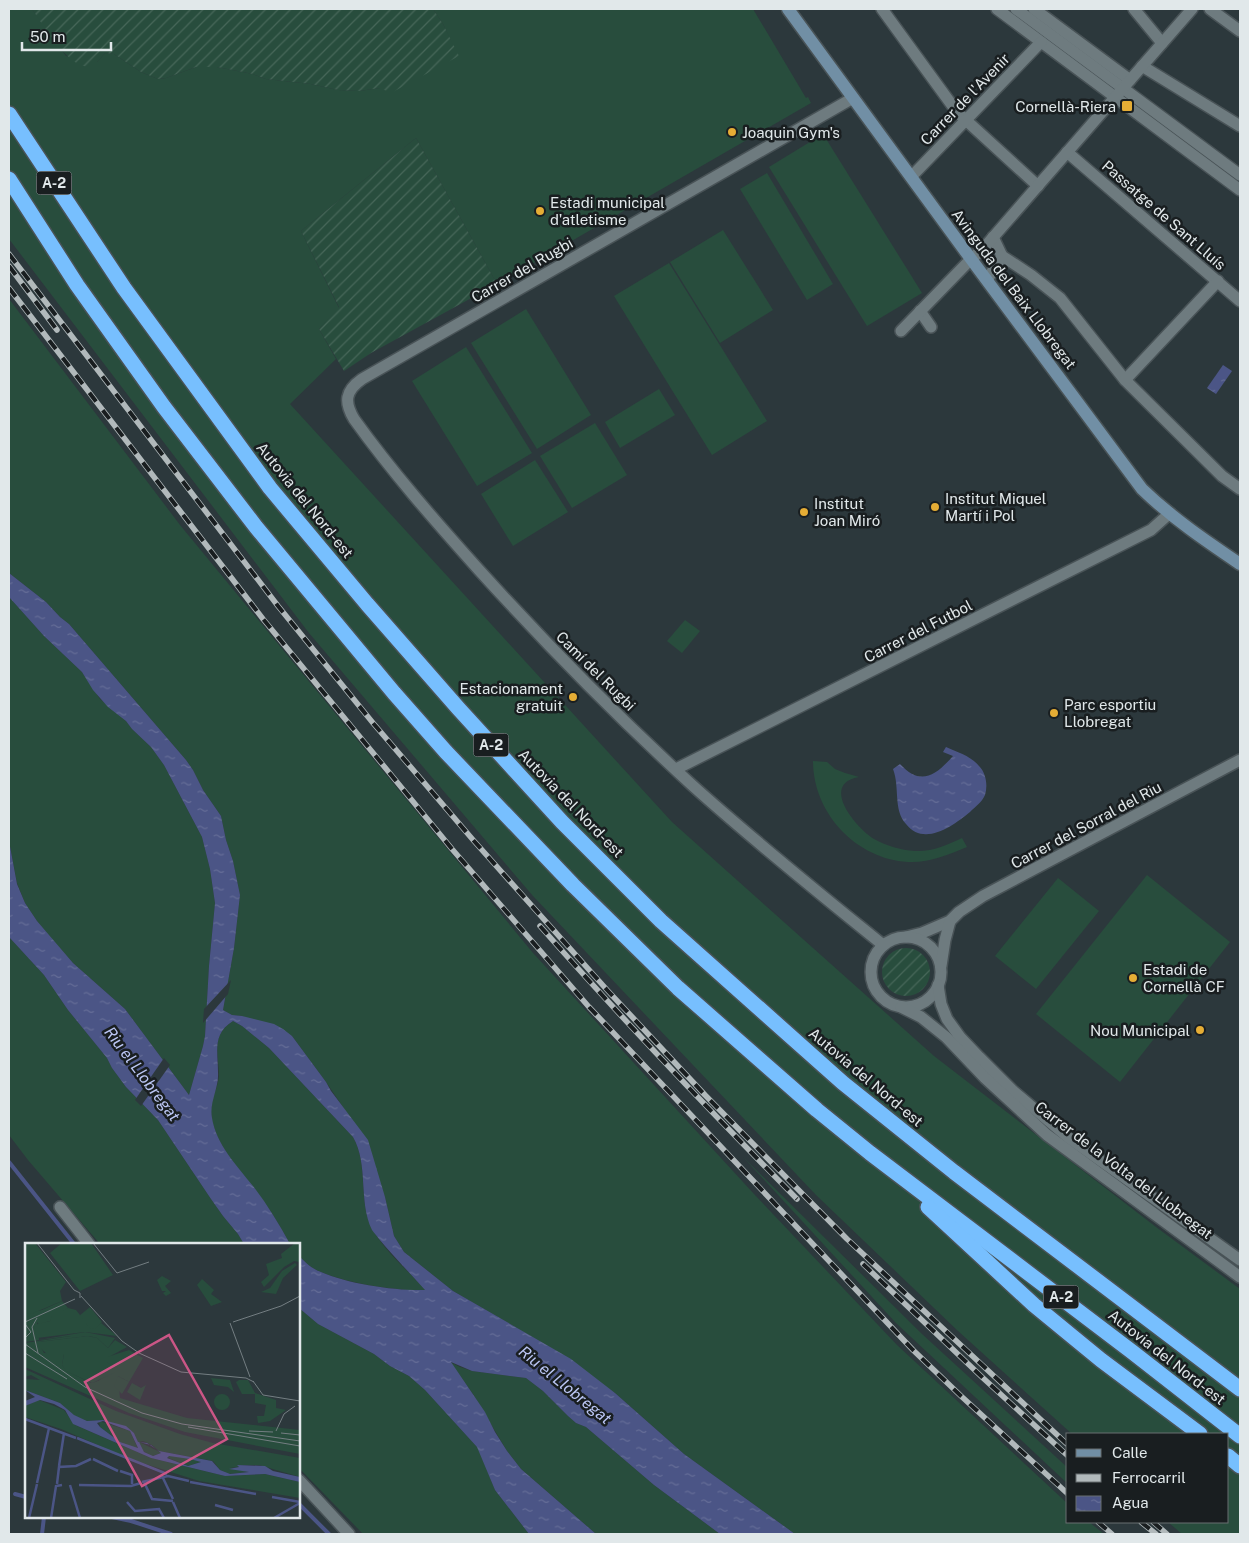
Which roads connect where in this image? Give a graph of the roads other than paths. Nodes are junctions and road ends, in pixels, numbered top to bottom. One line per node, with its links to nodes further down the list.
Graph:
1 (882, 9): 16 (street)
2 (997, 9): 10 (street)
3 (1016, 9): 13 (street)
4 (1034, 9): 13 (street)
5 (1134, 9): 11 (street)
6 (1192, 9): 11 (street)
7 (1210, 9): 9 (street)
8 (792, 10): 14 (main road, Avinguda del Baix Llobregat)
9 (1240, 32)
10 (1041, 42): 13 (street); 16 (street, Carrer de l'Avenir)
11 (1162, 43): 12 (street)
12 (1142, 66): 13 (street); 17 (street)
13 (1122, 88): 18 (street); 19 (street); 23 (street)
14 (853, 98): 20 (main road, Avinguda del Baix Llobregat); 33 (street, Carrer del Rugbi)
15 (9, 114): 51 (highway, Autovia del Nord-est / A-2)
16 (966, 120): 20 (street, Carrer de l'Avenir); 22 (street)
17 (1240, 126)
18 (1067, 152): 22 (street); 28 (street, Passatge de Sant Lluís)
19 (1240, 175)
20 (911, 177): 26 (main road, Avinguda del Baix Llobregat)
21 (9, 179): 46 (highway, Autovia del Nord-est / A-2)
22 (1038, 186): 24 (street)
23 (1240, 190)
24 (993, 237): 25 (street); 26 (street)
25 (1002, 256): 27 (street); 34 (street)
26 (971, 259): 27 (main road, Avinguda del Baix Llobregat); 30 (street)
27 (987, 280): 36 (main road, Avinguda del Baix Llobregat)
28 (1218, 281): 29 (street, Passatge de Sant Lluís); 34 (street)
29 (1240, 300)
30 (920, 311): 31 (street); 32 (street)
31 (931, 327)
32 (901, 331)
33 (362, 379): 39 (street, Camí del Rugbi)
34 (1125, 380): 35 (street)
35 (1240, 487)
36 (1170, 513): 37 (main road, Avinguda del Baix Llobregat); 39 (street, Carrer del Futbol)
37 (1240, 564)
38 (1240, 760): 40 (street, Carrer del Sorral del Riu)
39 (676, 769): 42 (street, Camí del Rugbi)
40 (950, 921): 41 (street, Carrer del Sorral del Riu); 43 (street)
41 (906, 937): 42 (street); 43 (street)
42 (883, 945): 45 (street)
43 (941, 968): 44 (street)
44 (938, 985): 45 (street); 49 (street, Carrer de la Volta del Llobregat)
45 (901, 1007): 50 (street, Carrer de la Volta del Llobregat)
46 (880, 1161): 52 (highway); 53 (highway, Autovia del Nord-est / A-2)
47 (60, 1207): 48 (street)
48 (88, 1243)
49 (1240, 1260)
50 (1240, 1277)
51 (1240, 1387)
52 (1199, 1433)
53 (1240, 1436)
54 (1229, 1457): 55 (highway)
55 (1240, 1466)
56 (300, 1481): 57 (street)
57 (349, 1534)

